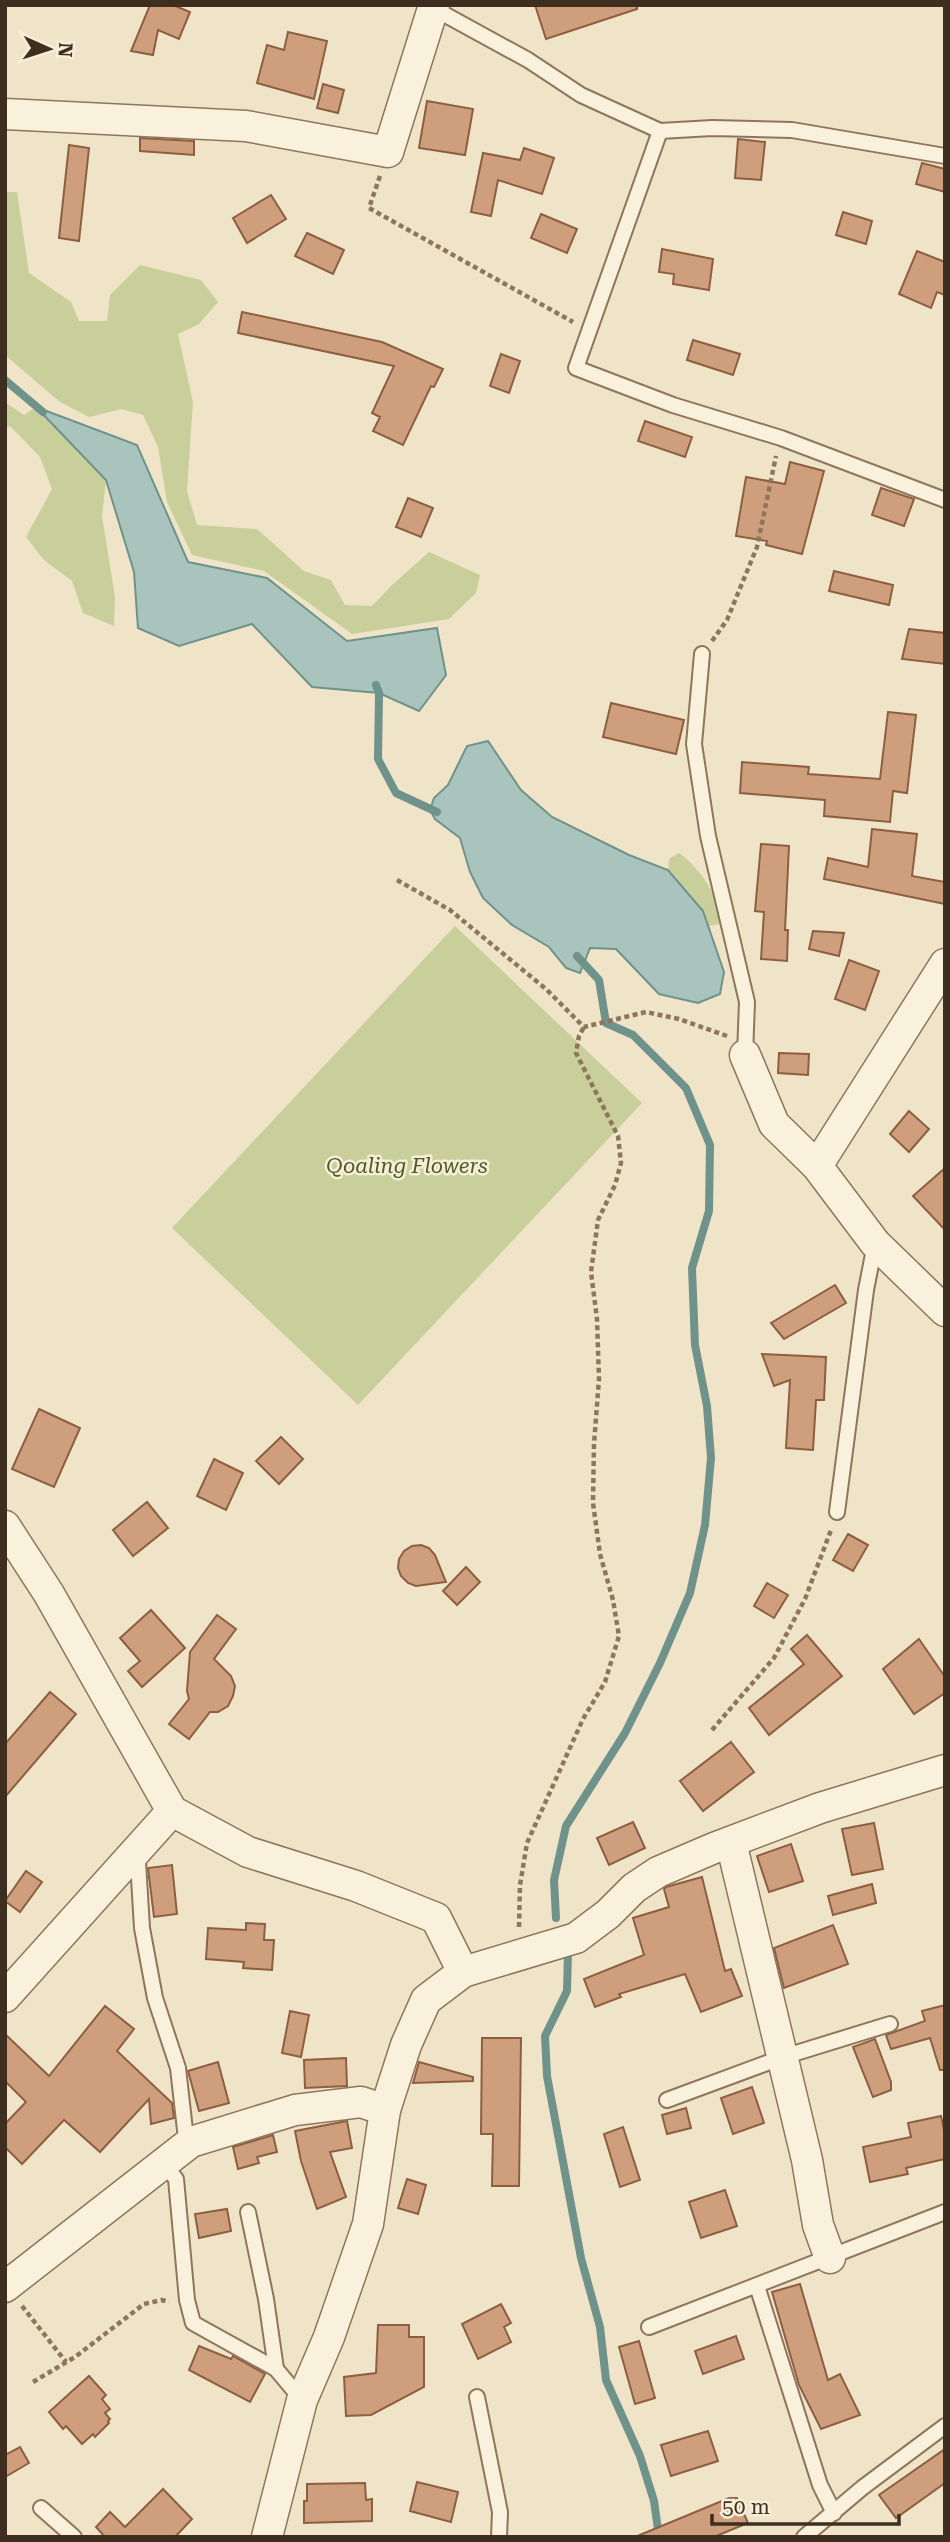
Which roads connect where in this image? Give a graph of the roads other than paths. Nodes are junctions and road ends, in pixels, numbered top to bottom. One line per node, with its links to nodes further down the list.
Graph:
1 (434, 7): 2 (street); 3 (lane)
2 (5, 114)
3 (660, 131): 4 (lane); 5 (lane)
4 (945, 156)
5 (945, 500)
6 (702, 654): 8 (lane)
7 (945, 964): 9 (street)
8 (745, 1055): 9 (street)
9 (817, 1166): 10 (street)
10 (875, 1243): 11 (street); 12 (lane)
11 (945, 1311)
12 (837, 1513)
13 (5, 1527): 15 (street)
14 (945, 1770): 16 (street)
15 (172, 1811): 17 (street); 18 (street)
16 (731, 1842): 18 (street); 21 (street)
17 (128, 1862): 19 (street); 24 (lane)
18 (463, 1972): 23 (street)
19 (5, 1997)
20 (890, 2024): 21 (lane)
21 (783, 2057): 22 (lane); 28 (street)
22 (667, 2100)
23 (385, 2110): 24 (street); 34 (street)
24 (191, 2141): 25 (street)
25 (165, 2165): 29 (street); 32 (lane)
26 (248, 2212): 32 (lane)
27 (945, 2213): 28 (lane)
28 (830, 2258): 30 (lane)
29 (6, 2287)
30 (757, 2287): 31 (lane); 37 (lane)
31 (649, 2327)
32 (276, 2369): 34 (lane)
33 (477, 2397): 40 (lane)
34 (302, 2400): 39 (street)
35 (945, 2426): 37 (lane)
36 (41, 2508): 38 (lane)
37 (834, 2513): 41 (lane)
38 (74, 2537)
39 (267, 2537)
40 (499, 2537)
41 (804, 2537)

